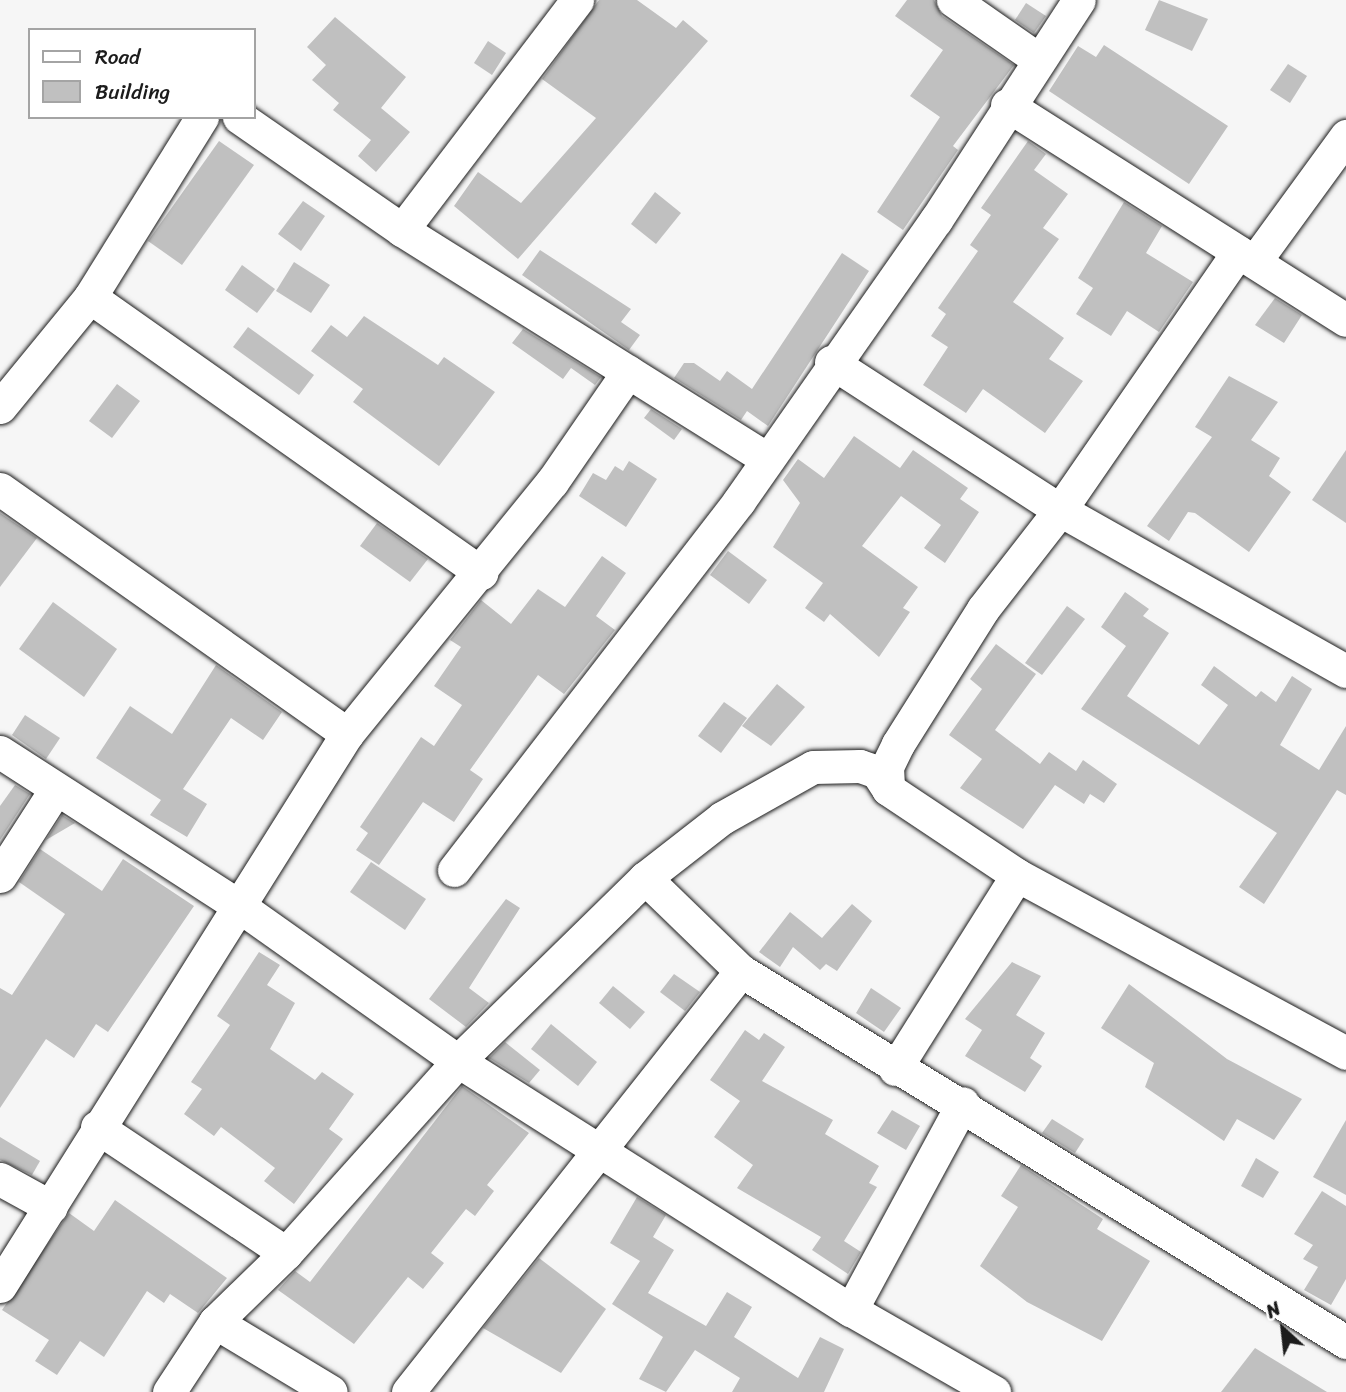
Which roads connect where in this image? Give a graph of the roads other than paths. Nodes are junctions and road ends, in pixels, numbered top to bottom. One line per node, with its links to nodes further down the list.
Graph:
1 (577, 0): 9 (street)
2 (953, 0): 4 (street)
3 (1079, 0): 4 (street)
4 (1038, 59): 5 (street)
5 (1007, 105): 10 (street); 13 (street)
6 (201, 119): 11 (street)
7 (242, 119): 9 (street)
8 (1346, 136): 10 (street)
9 (402, 230): 14 (street)
10 (1246, 256): 12 (street); 18 (street)
11 (90, 297): 15 (street); 19 (street)
12 (1346, 320)
13 (831, 362): 16 (street); 18 (street)
14 (628, 372): 16 (street); 19 (street)
15 (0, 407)
16 (767, 459): 25 (street)
17 (0, 489): 21 (street)
18 (1060, 510): 20 (street); 23 (street)
19 (481, 573): 21 (street)
20 (1346, 671)
21 (347, 734): 29 (street)
22 (0, 752): 24 (street)
23 (888, 789): 26 (street); 28 (street)
24 (54, 792): 27 (street); 29 (street)
25 (454, 870)
26 (1017, 875): 31 (street); 33 (street)
27 (0, 876)
28 (645, 878): 30 (street); 32 (street)
29 (239, 906): 32 (street); 35 (street)
30 (741, 971): 33 (street); 36 (street)
31 (1346, 1053)
32 (458, 1061): 36 (street); 39 (street)
33 (895, 1069): 34 (street)
34 (963, 1103): 41 (street); 43 (street)
35 (97, 1127): 38 (street); 39 (street)
36 (599, 1147): 41 (street); 46 (street)
37 (0, 1179): 38 (street)
38 (51, 1207): 40 (street)
39 (286, 1253): 42 (street)
40 (0, 1286)
41 (851, 1310): 47 (street)
42 (215, 1322): 44 (street); 45 (street)
43 (1346, 1342)
44 (169, 1392)
45 (331, 1392)
46 (408, 1392)
47 (994, 1392)

